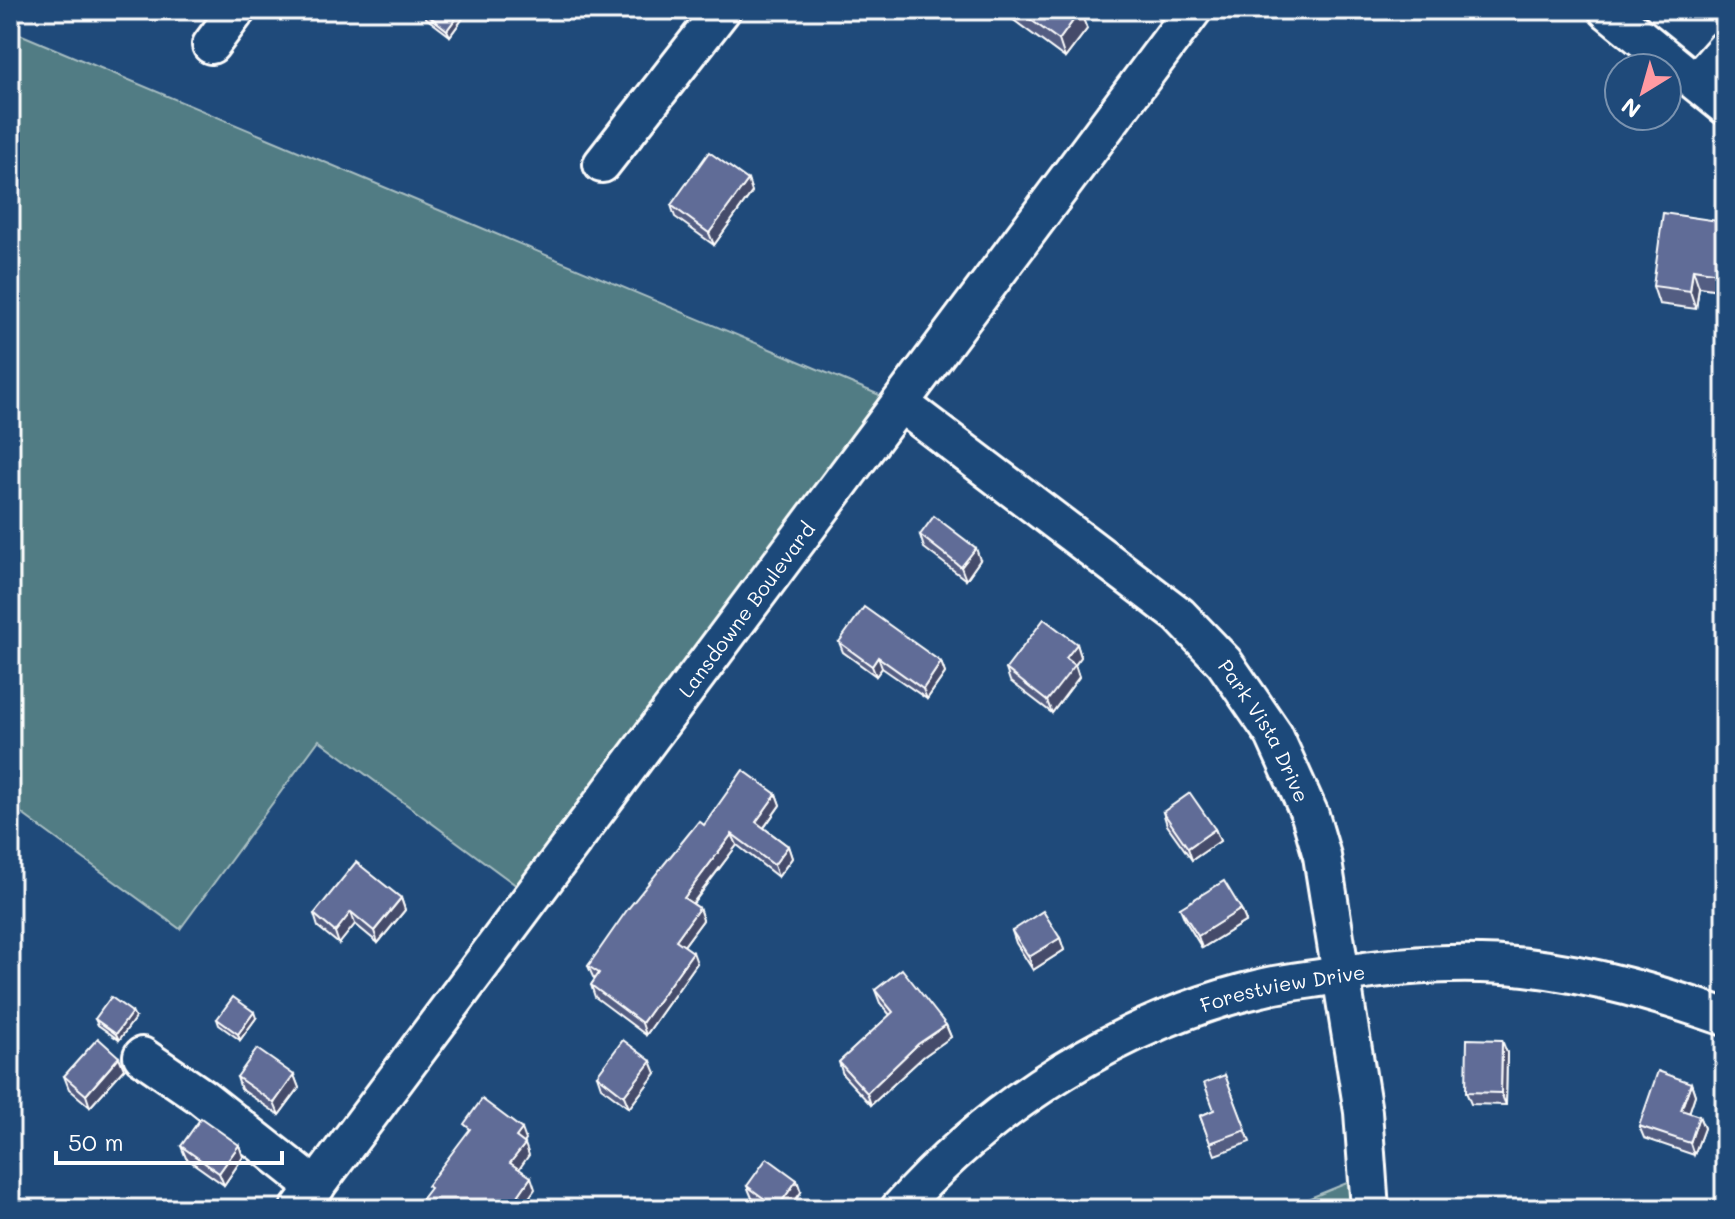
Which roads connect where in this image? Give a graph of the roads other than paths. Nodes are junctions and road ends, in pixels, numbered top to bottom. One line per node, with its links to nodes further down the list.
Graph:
1 (237, 10): 5 (street)
2 (722, 10): 9 (street)
3 (1193, 10): 10 (street, Lansdowne Boulevard)
4 (1607, 10): 7 (street)
5 (211, 45)
6 (1725, 49): 7 (street)
7 (1696, 82): 8 (street)
8 (1725, 106)
9 (602, 164)
10 (901, 404): 11 (street, Park Vista Drive); 14 (street, Lansdowne Boulevard)
11 (1343, 974): 12 (street, Forestview Drive); 15 (street, Forestview Drive); 16 (street, Park Vista Drive)
12 (1725, 1017)
13 (142, 1056): 14 (street)
14 (308, 1198)
15 (899, 1209)
16 (1370, 1209)

